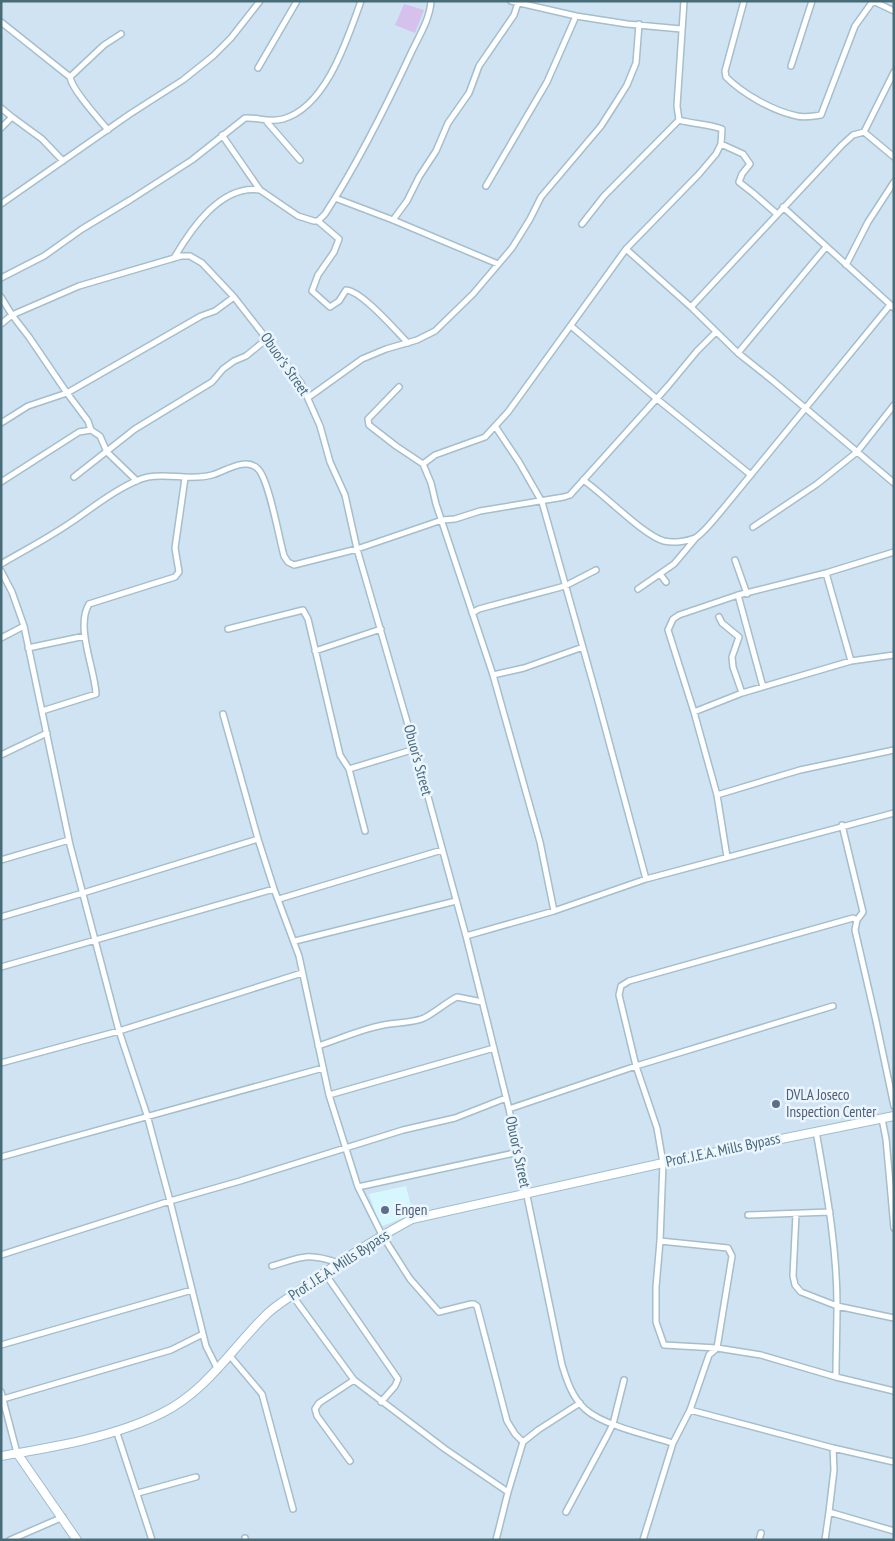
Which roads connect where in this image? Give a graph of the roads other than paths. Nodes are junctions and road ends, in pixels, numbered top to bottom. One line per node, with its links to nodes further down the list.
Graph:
1 (260, 1): 26 (street)
2 (297, 1): 18 (street)
3 (361, 1): 24 (street)
4 (431, 1): 36 (street)
5 (512, 1): 10 (street)
6 (684, 1): 15 (street)
7 (744, 1): 9 (street)
8 (812, 1): 17 (street)
9 (873, 1): 11 (street)
10 (518, 3): 12 (street); 40 (street)
11 (894, 11)
12 (576, 16): 14 (street); 34 (street)
13 (1, 22): 20 (street)
14 (639, 24): 15 (street); 46 (street)
15 (681, 29): 23 (street)
16 (121, 34): 20 (street)
17 (791, 66)
18 (258, 68)
19 (894, 72): 27 (street)
20 (70, 77): 26 (street)
21 (1, 108): 22 (street)
22 (12, 117): 25 (street); 31 (street)
23 (679, 120): 29 (street); 42 (street)
24 (267, 122): 28 (street); 32 (street)
25 (1, 128)
26 (108, 130): 31 (street)
27 (864, 132): 30 (street); 38 (street)
28 (222, 135): 35 (street); 48 (street)
29 (721, 144): 39 (street); 44 (street)
30 (894, 157)
31 (63, 160): 37 (street)
32 (300, 160)
33 (894, 182): 47 (street)
34 (486, 186)
35 (260, 190): 41 (street); 45 (street)
36 (335, 198): 40 (street); 41 (street)
37 (1, 204)
38 (784, 207): 39 (street); 43 (street)
39 (777, 214): 52 (street)
40 (393, 220): 46 (street)
41 (318, 221): 58 (street)
42 (582, 224)
43 (826, 247): 47 (street); 59 (street)
44 (626, 249): 52 (street); 55 (street)
45 (174, 258): 50 (street, Obuor’s Street); 53 (street, Obuor’s Street)
46 (498, 264): 58 (street)
47 (846, 265): 51 (street)
48 (1, 278)
49 (1, 297): 53 (street)
50 (234, 297): 57 (street, Obuor’s Street); 61 (street)
51 (892, 306): 65 (street)
52 (691, 307): 56 (street)
53 (12, 315): 54 (street, Obuor’s Street); 61 (street)
54 (1, 324)
55 (571, 326): 63 (street); 67 (street)
56 (716, 332): 59 (street); 63 (street)
57 (268, 338): 62 (street, Obuor’s Street); 69 (street)
58 (408, 343): 62 (street)
59 (738, 353): 65 (street)
60 (399, 387): 71 (street)
61 (66, 393): 66 (street); 68 (street)
62 (308, 397): 83 (street, Obuor’s Street)
63 (656, 399): 72 (street); 75 (street)
64 (894, 406): 70 (street)
65 (806, 409): 70 (street); 72 (street)
66 (1, 423)
67 (495, 426): 71 (street); 79 (street)
68 (91, 430): 69 (street); 77 (street)
69 (107, 452): 73 (street); 76 (street)
70 (856, 452): 78 (street); 81 (street)
71 (423, 464): 80 (street)
72 (751, 475): 82 (street)
73 (74, 477)
74 (185, 478): 76 (street); 83 (street); 101 (street)
75 (583, 480): 79 (street); 82 (street)
76 (137, 481): 86 (street)
77 (1, 482)
78 (894, 483)
79 (542, 502): 80 (street); 92 (street)
80 (442, 520): 83 (street); 96 (street)
81 (753, 527)
82 (696, 538): 90 (street)
83 (357, 548): 100 (street, Obuor’s Street)
84 (894, 552): 89 (street)
85 (735, 560): 94 (street)
86 (1, 564)
87 (596, 570): 92 (street)
88 (1, 571): 98 (street)
89 (826, 573): 94 (street); 107 (street)
90 (660, 574): 91 (street); 93 (street)
91 (666, 582)
92 (566, 586): 96 (street); 103 (street)
93 (638, 589)
94 (747, 594): 95 (street)
95 (738, 595): 109 (street); 112 (street)
96 (472, 613): 108 (street)
97 (720, 617): 110 (street)
98 (24, 626): 102 (street); 104 (street)
99 (228, 629): 105 (street)
100 (381, 629): 105 (street); 115 (street, Obuor’s Street)
101 (85, 636): 104 (street); 111 (street)
102 (1, 638)
103 (583, 647): 108 (street); 128 (street)
104 (28, 648): 111 (street)
105 (314, 650): 118 (street)
106 (894, 655): 107 (street)
107 (851, 661): 109 (street)
108 (493, 675): 133 (street)
109 (763, 687): 110 (street)
110 (742, 693): 112 (street)
111 (42, 711): 114 (street)
112 (694, 712): 119 (street)
113 (224, 714): 123 (street)
114 (47, 733): 117 (street); 124 (street)
115 (416, 749): 118 (street); 125 (street, Obuor’s Street)
116 (894, 750): 119 (street)
117 (1, 755)
118 (349, 769): 122 (street)
119 (717, 795): 126 (street)
120 (894, 813): 121 (street)
121 (842, 825): 126 (street); 135 (street)
122 (366, 831)
123 (258, 839): 129 (street); 130 (street)
124 (69, 840): 127 (street); 130 (street)
125 (442, 850): 131 (street); 132 (street, Obuor’s Street)
126 (726, 857): 128 (street)
127 (1, 860)
128 (646, 879): 133 (street)
129 (274, 889): 131 (street); 137 (street)
130 (83, 893): 134 (street); 137 (street)
131 (279, 899): 138 (street)
132 (456, 901): 136 (street, Obuor’s Street); 138 (street)
133 (554, 911): 136 (street)
134 (1, 917)
135 (857, 920): 147 (street); 151 (street)
136 (466, 936): 141 (street, Obuor’s Street)
137 (96, 941): 139 (street); 143 (street)
138 (295, 941): 140 (street)
139 (1, 967)
140 (302, 973): 143 (street); 144 (street)
141 (482, 1002): 144 (street); 145 (street, Obuor’s Street)
142 (833, 1006): 147 (street)
143 (119, 1031): 146 (street); 153 (street)
144 (318, 1046): 148 (street)
145 (494, 1048): 149 (street); 150 (street, Obuor’s Street)
146 (1, 1063)
147 (636, 1066): 152 (street); 160 (street)
148 (323, 1068): 149 (street); 153 (street)
149 (329, 1095): 157 (street)
150 (506, 1098): 152 (street, Obuor’s Street); 157 (street)
151 (894, 1106)
152 (509, 1109): 158 (street, Obuor’s Street)
153 (147, 1115): 159 (street); 163 (street)
154 (894, 1116): 155 (street, Prof. J.E.A. Mills Bypass)
155 (882, 1119): 156 (street, Prof. J.E.A. Mills Bypass); 167 (street)
156 (816, 1131): 160 (street, Prof. J.E.A. Mills Bypass); 164 (street)
157 (346, 1149): 161 (street); 163 (street)
158 (519, 1152): 161 (street); 162 (street, Obuor’s Street)
159 (1, 1157)
160 (663, 1163): 162 (street, Prof. J.E.A. Mills Bypass); 169 (street)
161 (358, 1188): 168 (street)
162 (527, 1194): 168 (street, Prof. J.E.A. Mills Bypass); 190 (street, Obuor’s Street)
163 (170, 1201): 170 (street); 174 (street)
164 (830, 1212): 165 (street); 176 (street)
165 (796, 1214): 166 (street); 176 (street)
166 (748, 1215)
167 (894, 1228)
168 (382, 1235): 171 (street, Prof. J.E.A. Mills Bypass); 194 (street)
169 (660, 1241): 180 (street); 180 (street)
170 (1, 1255)
171 (339, 1263): 172 (street); 173 (street, Prof. J.E.A. Mills Bypass)
172 (272, 1266)
173 (324, 1272): 175 (street, Prof. J.E.A. Mills Bypass); 189 (street)
174 (192, 1290): 178 (street); 179 (street)
175 (292, 1295): 181 (street, Prof. J.E.A. Mills Bypass); 184 (street)
176 (837, 1306): 177 (street); 183 (street)
177 (894, 1318)
178 (203, 1334): 182 (street); 188 (street)
179 (1, 1345)
180 (717, 1348): 183 (street); 191 (street)
181 (230, 1356): 182 (street, Prof. J.E.A. Mills Bypass); 204 (street)
182 (218, 1370): 193 (street, Prof. J.E.A. Mills Bypass)
183 (836, 1377): 186 (street)
184 (354, 1380): 189 (street); 199 (street)
185 (624, 1380): 192 (street)
186 (894, 1391)
187 (1, 1392): 188 (street)
188 (3, 1399): 197 (street)
189 (381, 1402): 202 (street)
190 (580, 1402): 192 (street, Obuor’s Street); 194 (street)
191 (690, 1410): 195 (street); 196 (street)
192 (613, 1424): 195 (street, Obuor’s Street); 205 (street)
193 (116, 1430): 197 (street, Prof. J.E.A. Mills Bypass); 203 (street)
194 (523, 1442): 202 (street)
195 (673, 1443): 214 (street)
196 (833, 1448): 200 (street); 206 (street)
197 (17, 1453): 198 (street, Prof. J.E.A. Mills Bypass); 207 (street)
198 (1, 1456)
199 (350, 1461)
200 (894, 1462)
201 (196, 1477): 203 (street)
202 (508, 1492): 213 (street)
203 (138, 1493): 212 (street)
204 (293, 1509)
205 (566, 1512)
206 (829, 1512): 208 (street); 216 (street)
207 (62, 1517): 210 (street); 211 (street)
208 (894, 1532)
209 (761, 1533): 215 (street)
210 (10, 1540)
211 (77, 1540)
212 (152, 1540)
213 (496, 1540)
214 (644, 1540)
215 (760, 1540)
216 (825, 1540)

